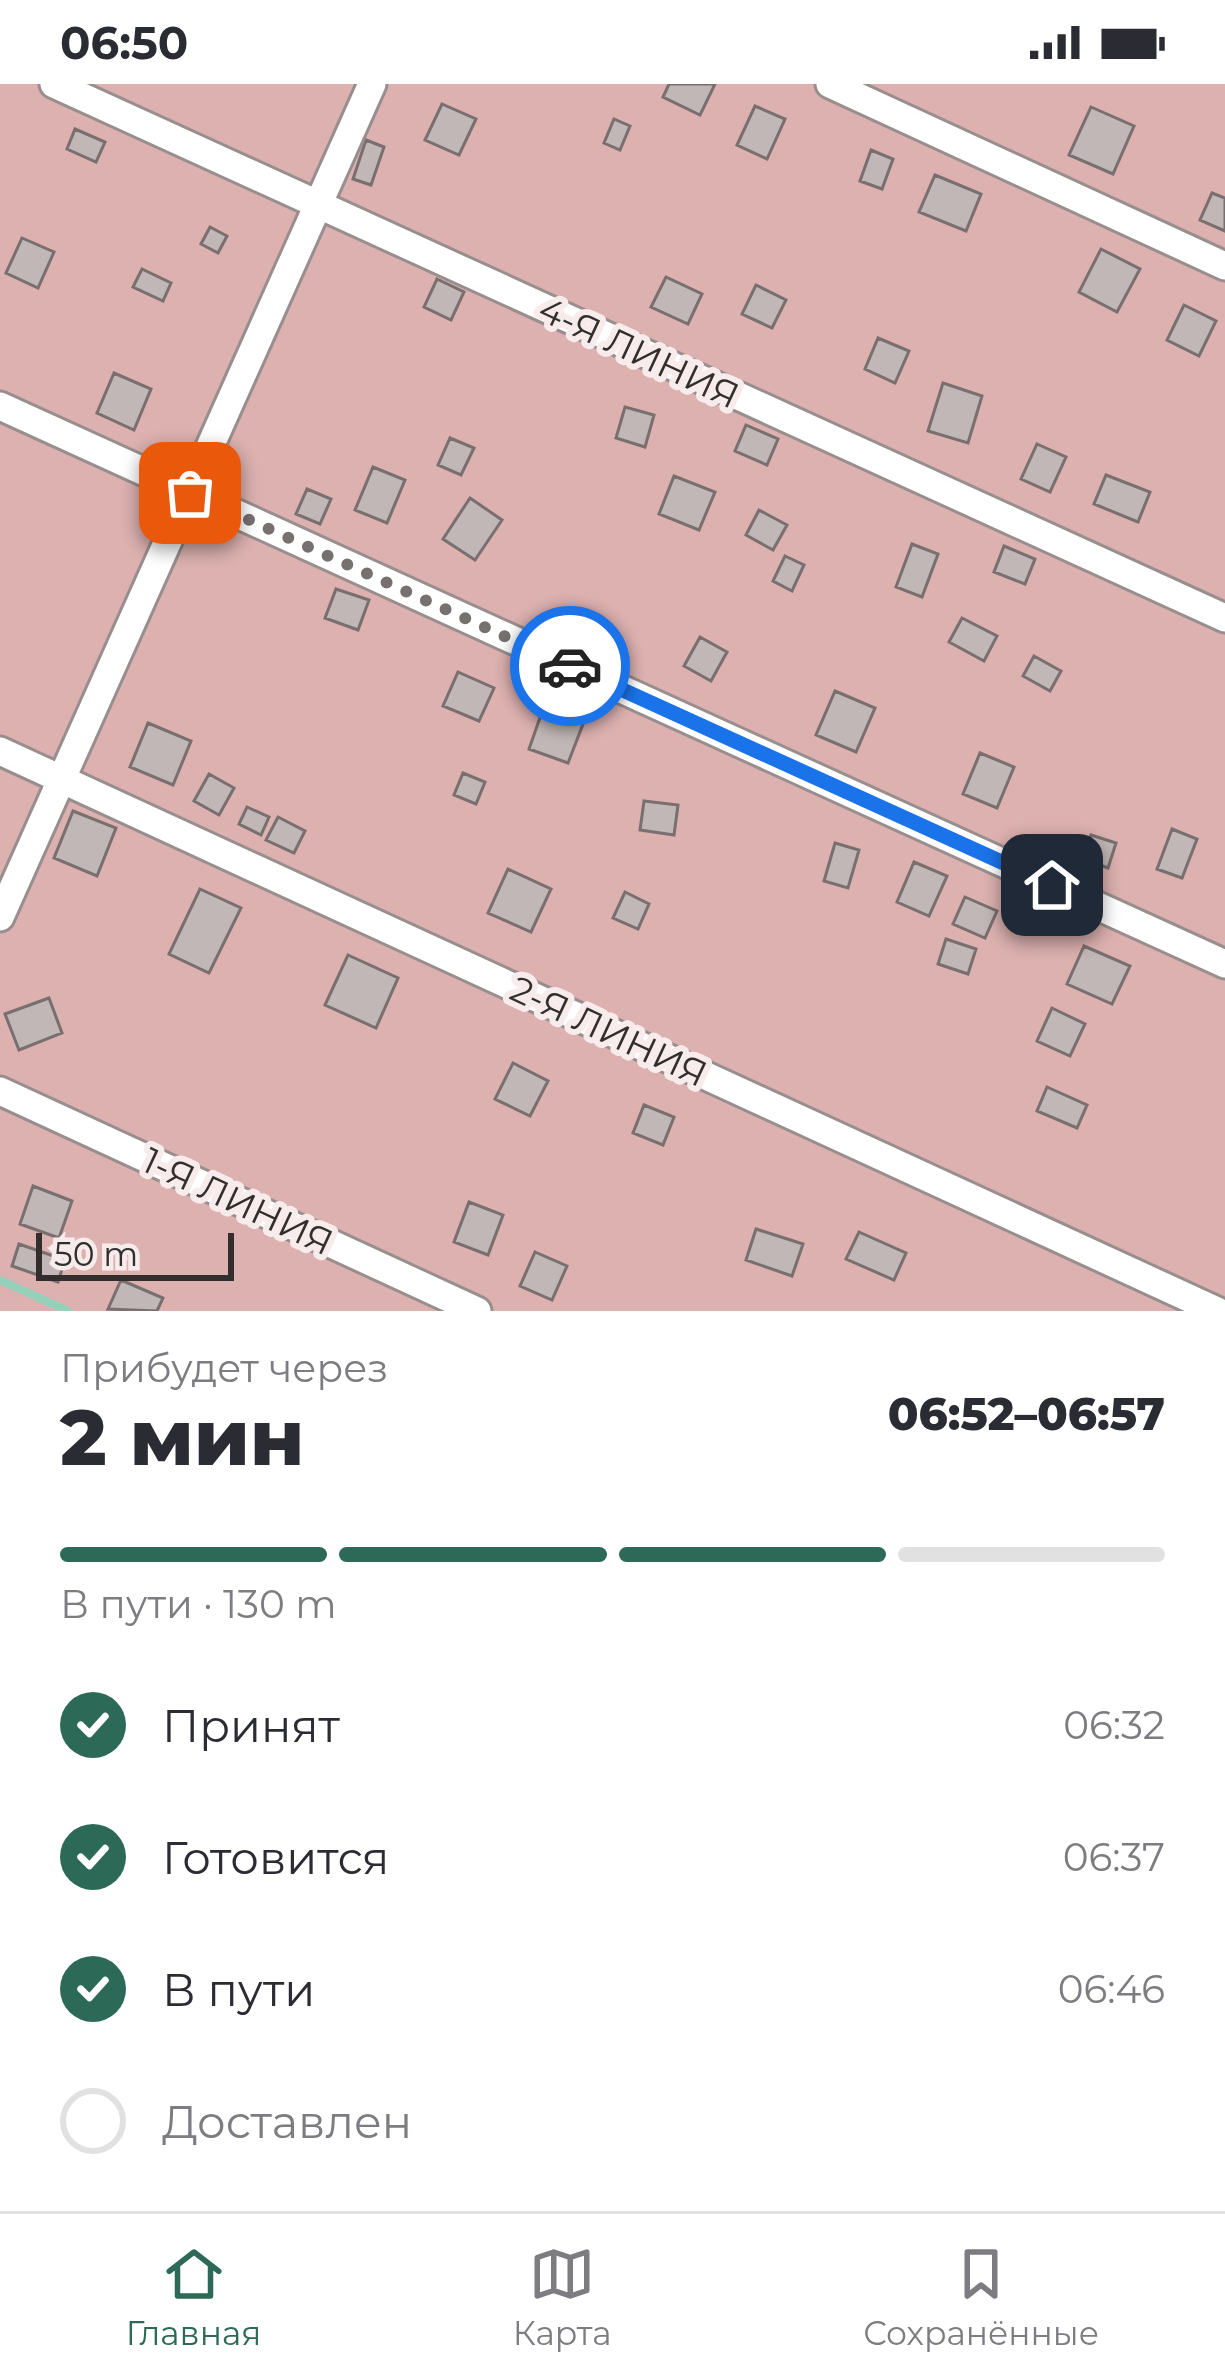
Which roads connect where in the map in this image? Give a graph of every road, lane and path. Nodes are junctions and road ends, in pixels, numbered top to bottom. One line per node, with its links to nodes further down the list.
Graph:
1 (54, 84): 4 (street, 4-Я ЛИНИЯ)
2 (372, 84): 4 (street)
3 (830, 84): 5 (street)
4 (318, 205): 7 (street); 8 (street, 4-Я ЛИНИЯ)
5 (1225, 266)
6 (0, 406): 7 (street)
7 (190, 493): 10 (street); 12 (street)
8 (1225, 619)
9 (0, 751): 10 (street, 2-Я ЛИНИЯ)
10 (62, 780): 11 (street); 15 (street, 2-Я ЛИНИЯ)
11 (0, 917)
12 (1225, 964)
13 (0, 1091): 14 (street, 1-Я ЛИНИЯ)
14 (477, 1311)
15 (1217, 1311)

